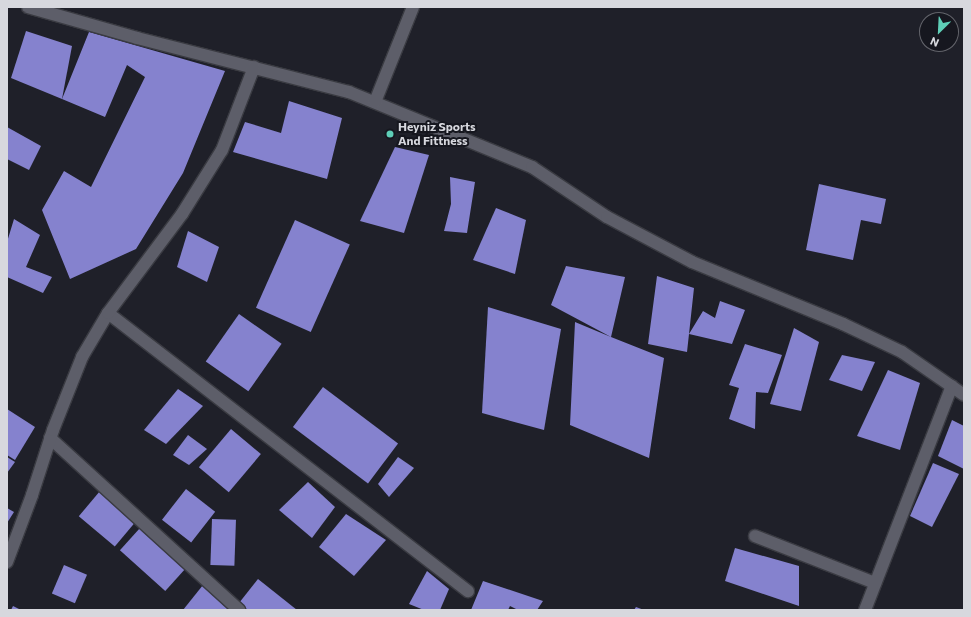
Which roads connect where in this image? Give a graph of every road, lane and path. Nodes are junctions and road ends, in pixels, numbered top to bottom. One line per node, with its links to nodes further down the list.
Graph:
1 (28, 7): 3 (street)
2 (413, 7): 4 (street)
3 (254, 67): 4 (street); 5 (street)
4 (375, 102): 6 (street)
5 (108, 313): 8 (street); 12 (street)
6 (952, 386): 7 (street); 11 (street)
7 (964, 395)
8 (50, 438): 10 (street); 13 (street)
9 (755, 536): 11 (street)
10 (7, 562)
11 (876, 583): 14 (street)
12 (468, 591)
13 (239, 610)
14 (865, 610)

